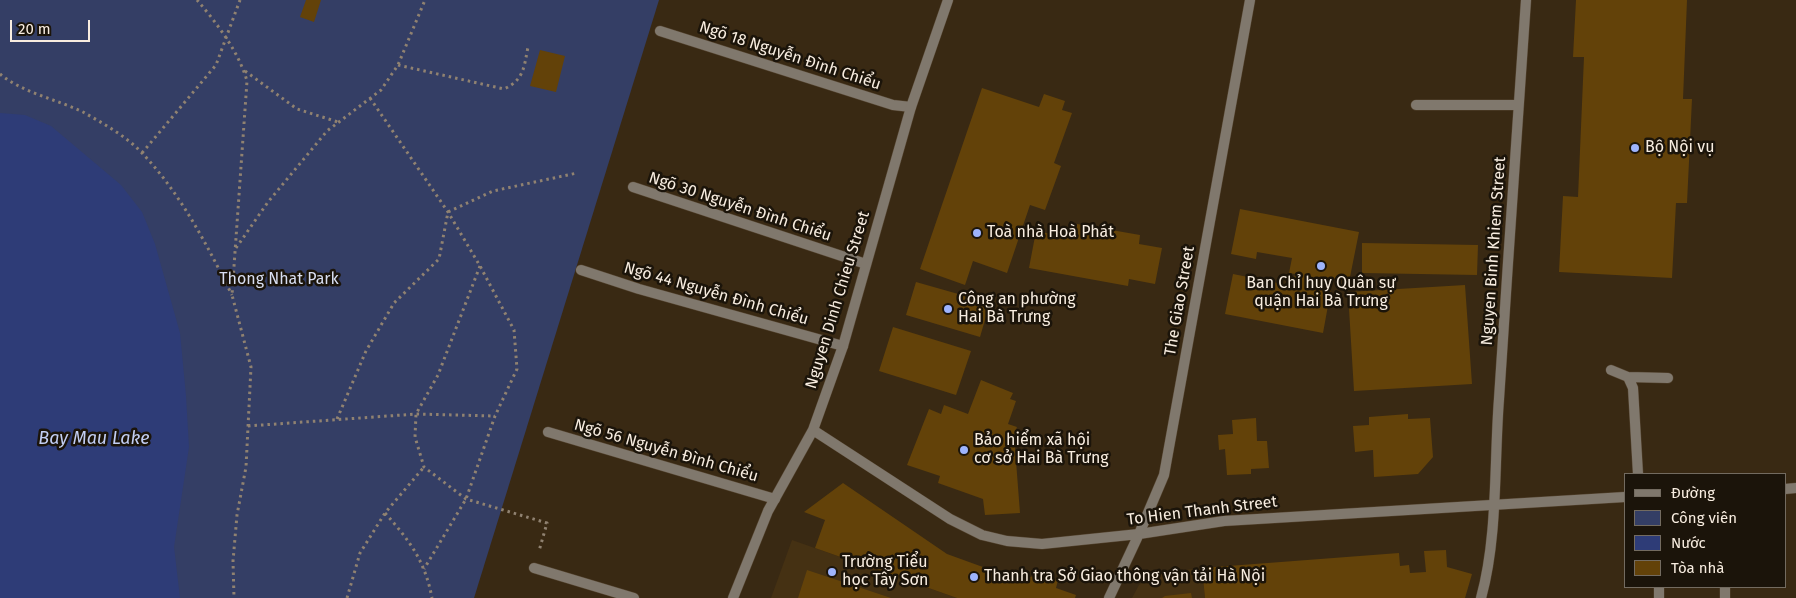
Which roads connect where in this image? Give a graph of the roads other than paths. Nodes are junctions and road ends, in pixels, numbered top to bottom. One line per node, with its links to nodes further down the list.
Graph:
1 (948, 0): 7 (street, Nguyen Dinh Chieu Street)
2 (1250, 0): 21 (street, The Giao Street)
3 (1526, 0): 6 (street, Nguyen Binh Khiem Street)
4 (660, 31): 7 (street, Ngõ 18 Nguyễn Đình Chiểu)
5 (1416, 105): 6 (street)
6 (1518, 105): 20 (street, Nguyen Binh Khiem Street)
7 (911, 107): 9 (street, Nguyen Dinh Chieu Street)
8 (633, 187): 9 (street, Ngõ 30 Nguyễn Đình Chiểu)
9 (866, 264): 11 (street, Nguyen Dinh Chieu Street)
10 (581, 270): 11 (street, Ngõ 44 Nguyễn Đình Chiểu)
11 (843, 346): 15 (street, Nguyen Dinh Chieu Street)
12 (1611, 370): 13 (street)
13 (1628, 376): 14 (street); 17 (street)
14 (1668, 378)
15 (813, 430): 19 (street, Nguyen Dinh Chieu Street); 21 (street, To Hien Thanh Street)
16 (548, 432): 19 (street, Ngõ 56 Nguyễn Đình Chiểu)
17 (1638, 473)
18 (1624, 497): 20 (street, To Hien Thanh Street)
19 (775, 499): 24 (street, Nguyen Dinh Chieu Street)
20 (1493, 504): 21 (street, To Hien Thanh Street); 26 (street, Nguyen Binh Khiem Street)
21 (1139, 534): 25 (street, The Giao Street)
22 (534, 568): 23 (street)
23 (634, 598)
24 (733, 598)
25 (1109, 598)
26 (1481, 598)

